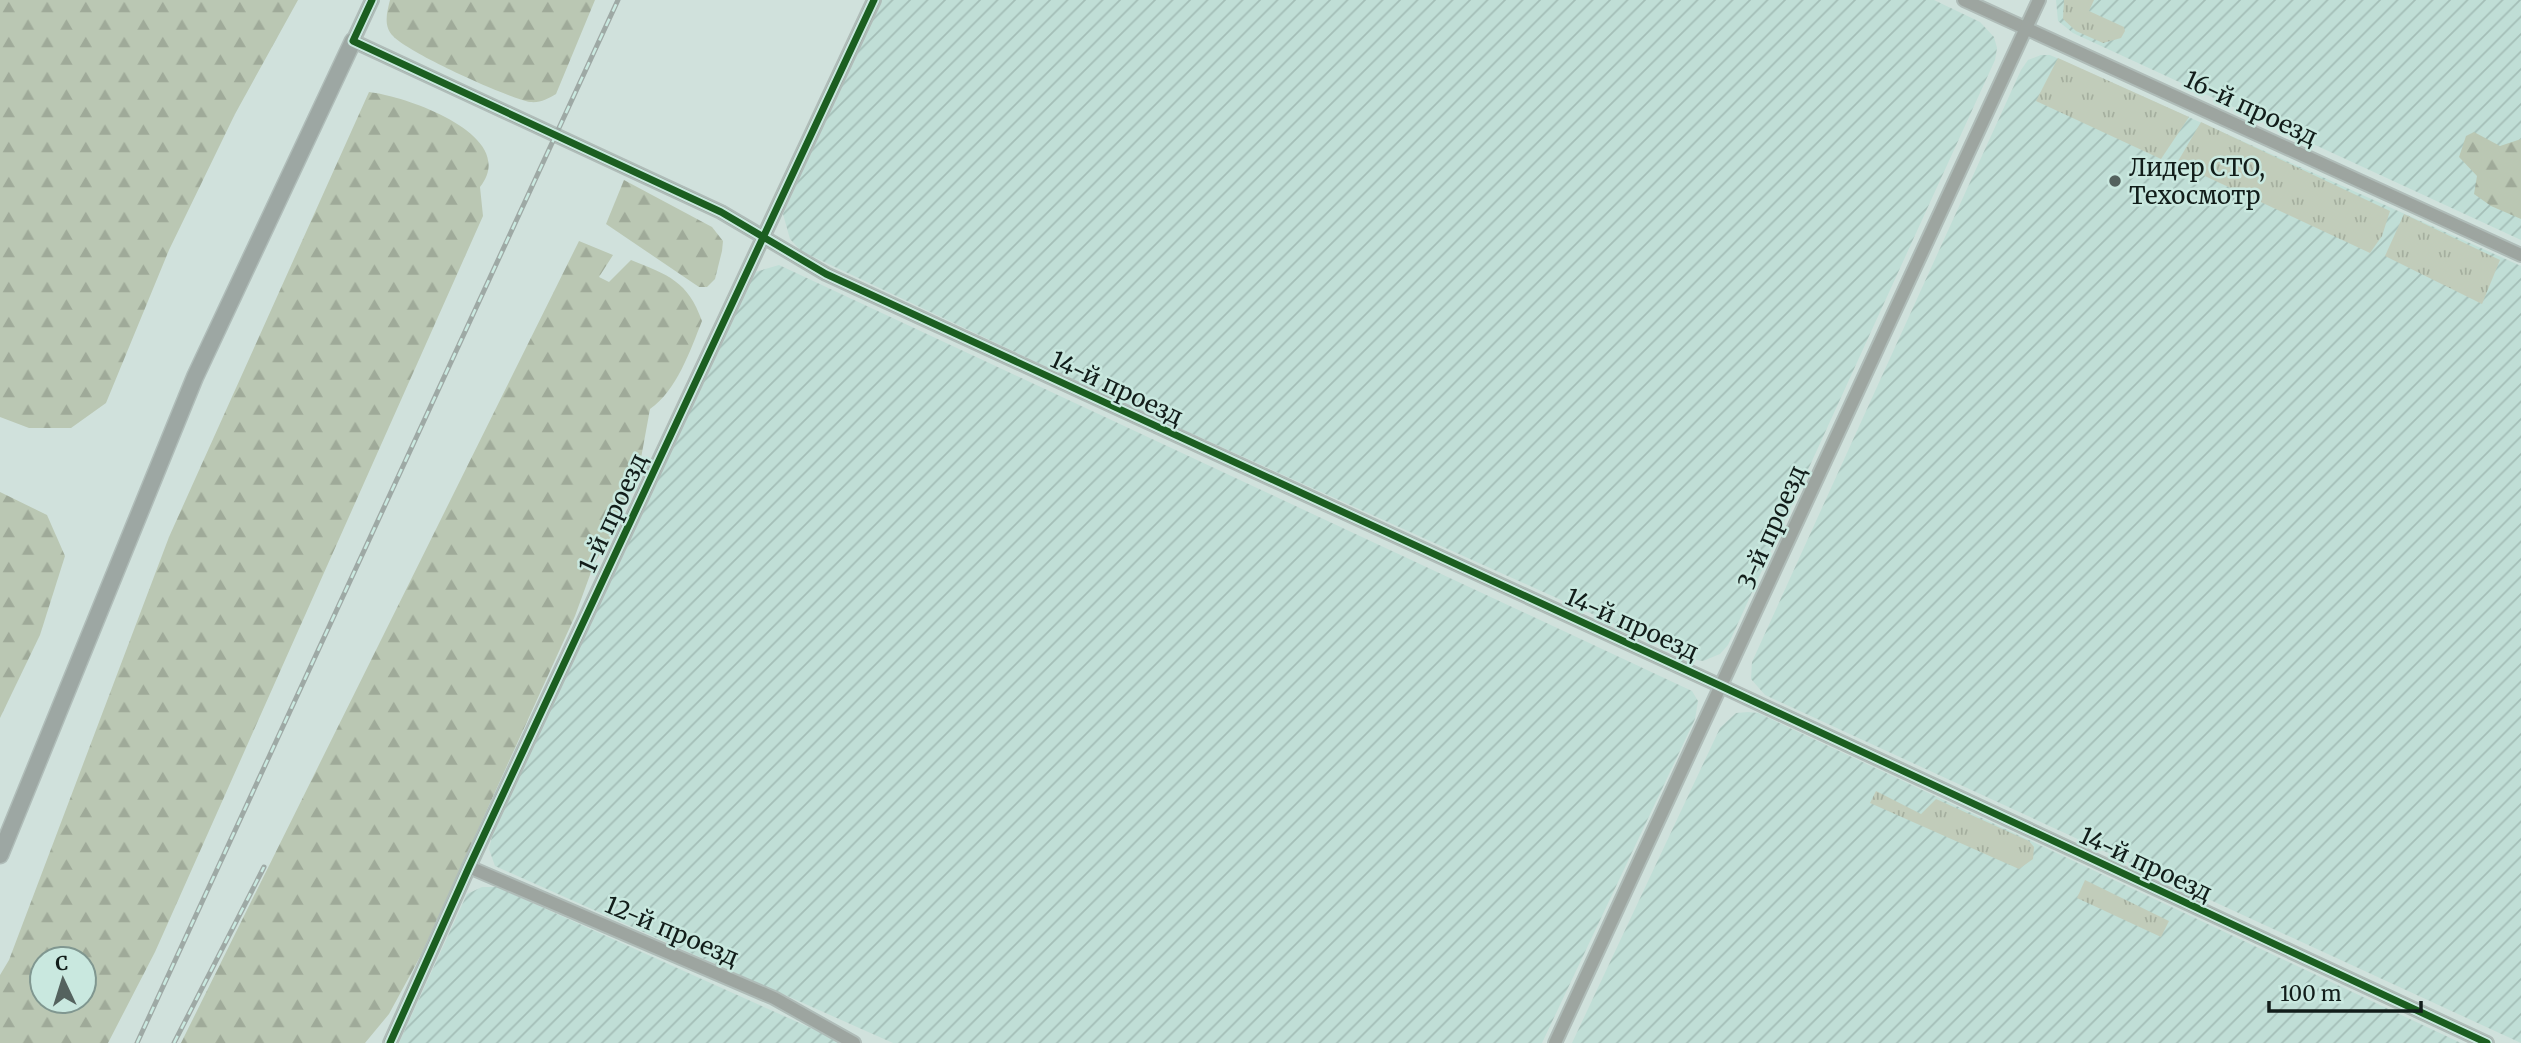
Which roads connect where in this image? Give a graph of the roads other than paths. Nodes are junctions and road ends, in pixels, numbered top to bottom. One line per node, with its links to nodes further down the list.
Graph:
1 (372, 0): 6 (street)
2 (874, 0): 7 (street, 1-й проезд)
3 (1964, 0): 5 (street, 16-й проезд)
4 (2039, 0): 5 (street, 3-й проезд)
5 (2026, 28): 8 (street, 16-й проезд); 9 (street, 3-й проезд)
6 (353, 41): 7 (street, 14-й проезд); 10 (main road)
7 (763, 238): 9 (street, 14-й проезд); 11 (street, 1-й проезд)
8 (2521, 255)
9 (1723, 687): 14 (street, 3-й проезд); 15 (street, 14-й проезд)
10 (0, 855)
11 (468, 867): 12 (street, 1-й проезд); 13 (street, 12-й проезд)
12 (390, 1043)
13 (854, 1043)
14 (1555, 1043)
15 (2487, 1043)

